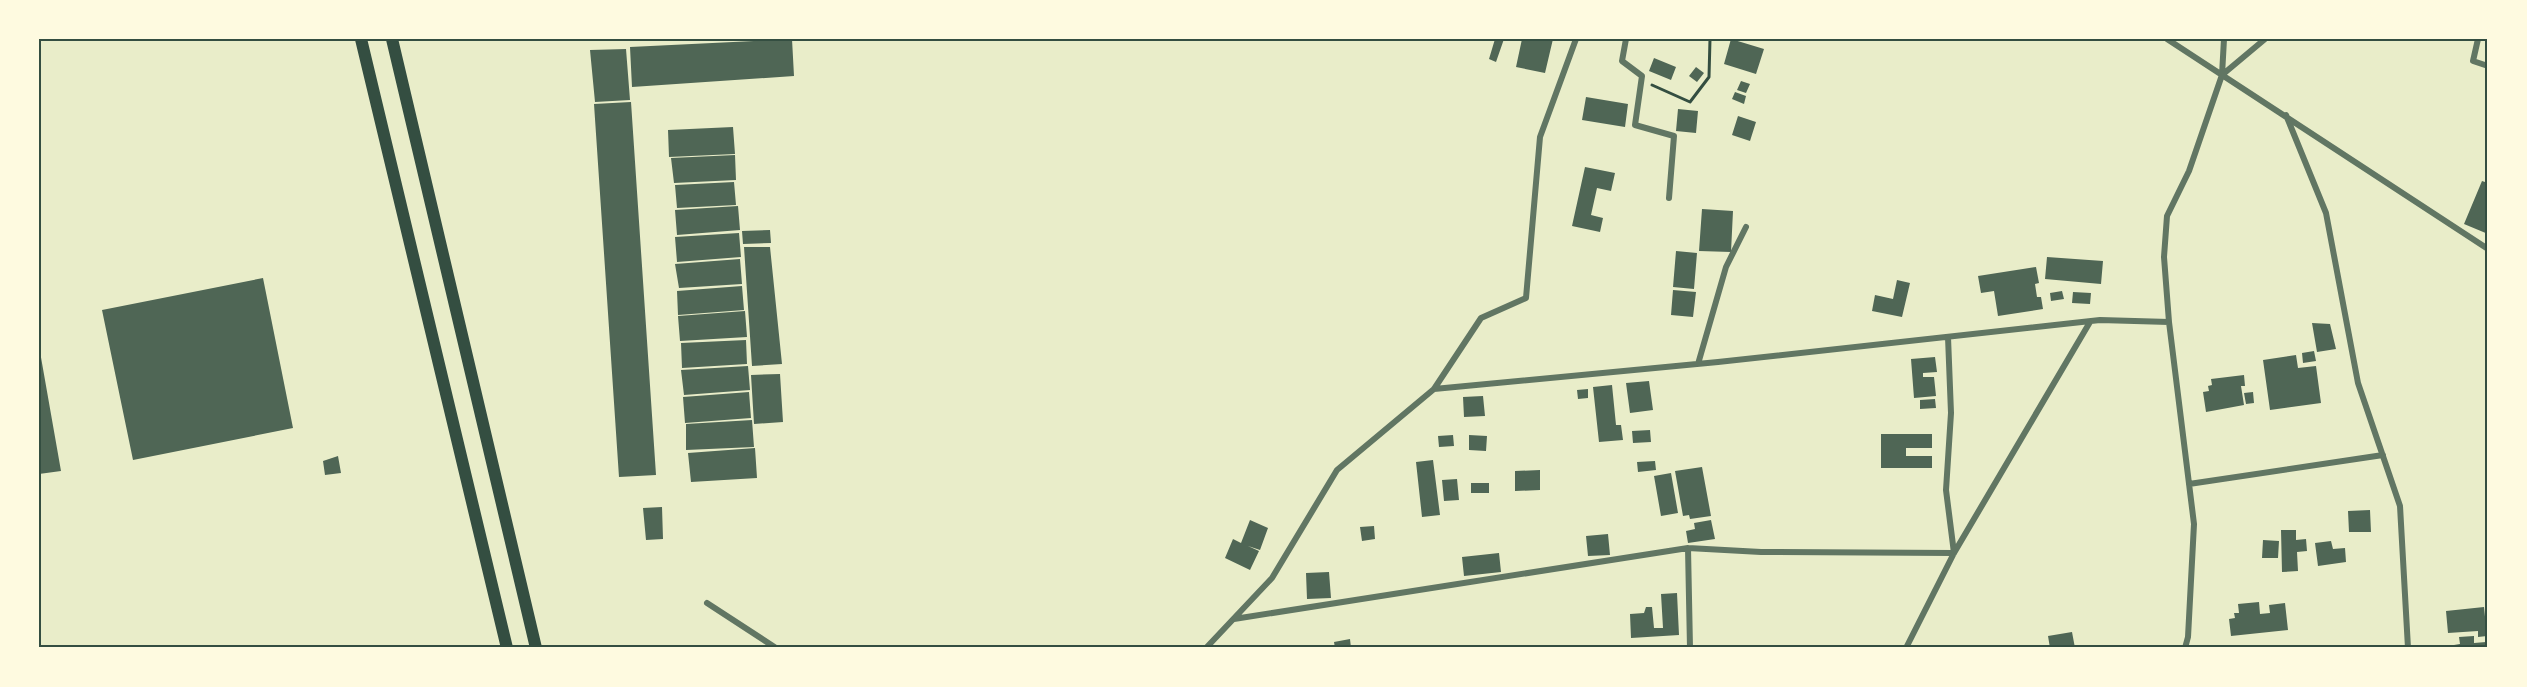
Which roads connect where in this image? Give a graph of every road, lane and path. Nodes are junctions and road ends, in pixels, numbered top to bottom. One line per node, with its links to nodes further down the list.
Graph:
1 (361, 39): 28 (main road)
2 (392, 39): 29 (main road)
3 (1576, 39): 21 (street)
4 (1626, 39): 12 (street)
5 (1710, 39): 12 (path)
6 (2167, 39): 11 (street)
7 (2224, 39): 11 (street)
8 (2265, 39): 11 (street)
9 (2478, 39): 10 (street)
10 (2488, 66)
11 (2222, 75): 13 (street); 18 (street)
12 (1642, 76): 14 (street)
13 (2286, 116): 16 (street); 22 (street)
14 (1669, 198)
15 (1746, 227): 20 (street)
16 (2488, 249)
17 (2090, 322): 18 (street); 19 (street); 25 (street)
18 (2169, 322): 23 (street)
19 (1948, 337): 20 (street); 25 (street)
20 (1698, 364): 21 (street)
21 (1434, 389): 27 (street)
22 (2383, 455): 23 (street); 35 (street)
23 (2189, 484): 34 (street)
24 (1688, 548): 25 (street); 27 (street); 32 (street)
25 (1954, 553): 33 (street)
26 (707, 603): 30 (street)
27 (1233, 619): 31 (street)
28 (507, 648)
29 (536, 648)
30 (776, 648)
31 (1206, 648)
32 (1690, 648)
33 (1906, 648)
34 (2185, 648)
35 (2408, 648)

